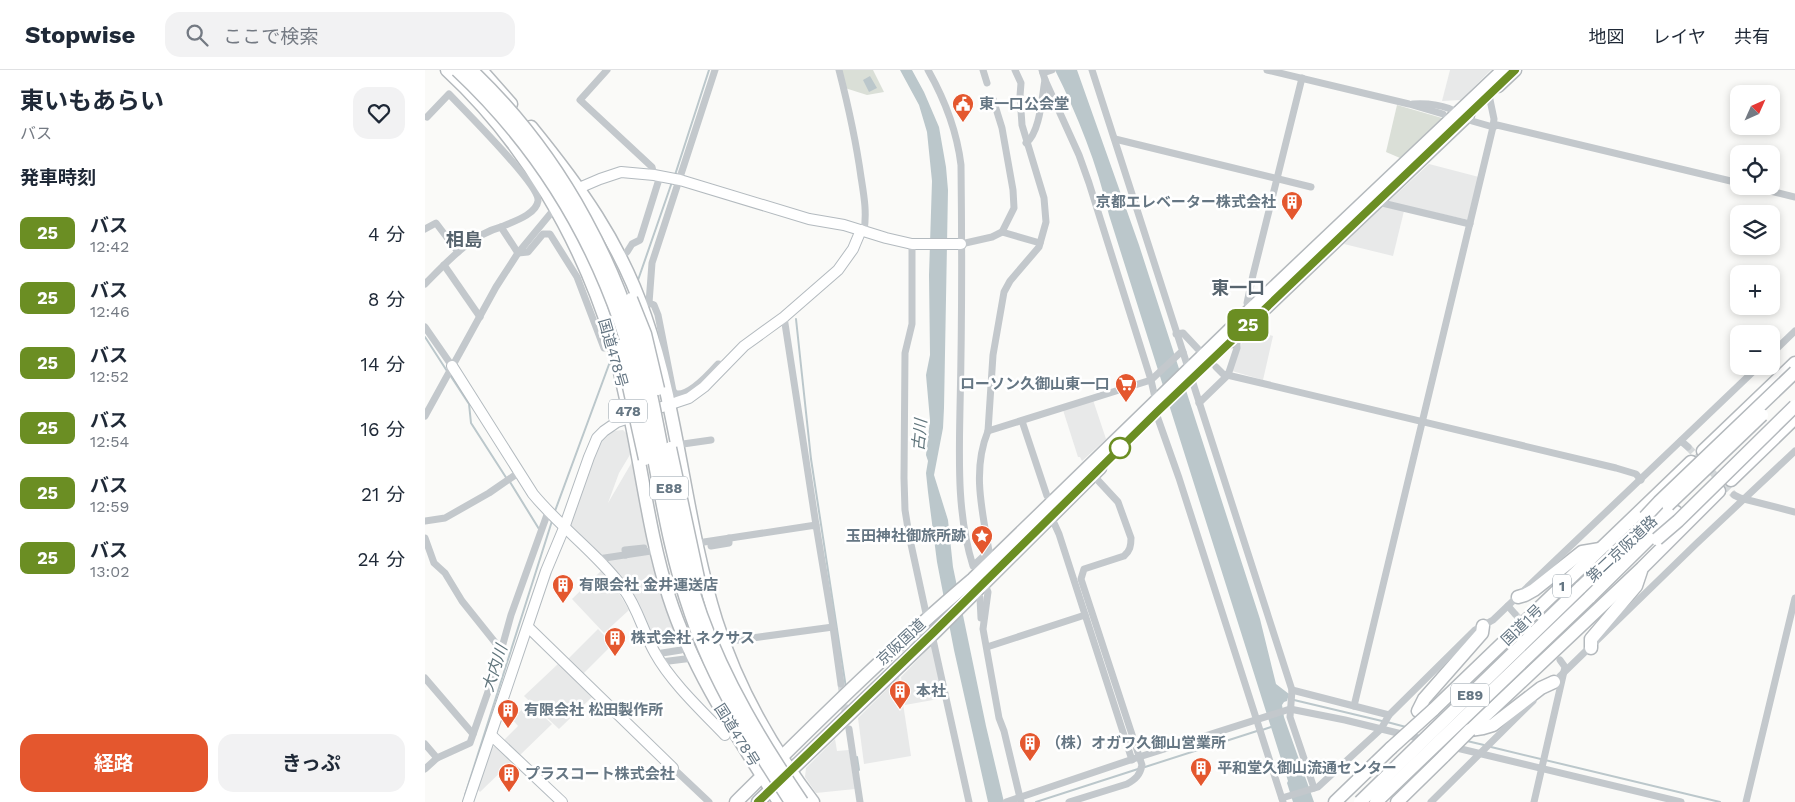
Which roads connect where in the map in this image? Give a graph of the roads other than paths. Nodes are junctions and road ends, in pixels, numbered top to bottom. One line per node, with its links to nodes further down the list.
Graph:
1 (447, 70): 37 (highway, 国道478号 / 478)
2 (457, 70): 51 (highway, E88, bridge)
3 (471, 70): 33 (highway, E88, bridge)
4 (481, 70): 33 (highway, 国道478号 / 478)
5 (607, 70): 28 (street)
6 (715, 70): 30 (street)
7 (839, 70): 41 (street)
8 (928, 70): 45 (street)
9 (983, 70): 17 (street)
10 (1015, 70): 27 (street)
11 (1092, 70): 26 (street)
12 (1267, 70): 16 (street)
13 (1503, 70): 21 (highway, 京阪国道)
14 (1515, 70): 18 (highway, 京阪国道)
15 (1045, 72): 27 (street); 73 (street)
16 (1302, 78): 20 (street); 29 (street)
17 (987, 83)
18 (1489, 95): 25 (street); 36 (highway, 京阪国道)
19 (993, 99): 42 (street)
20 (1409, 104): 21 (street); 22 (street)
21 (1458, 113): 53 (highway, 京阪国道)
22 (1443, 114)
23 (427, 117): 39 (street)
24 (1472, 121): 25 (street)
25 (1493, 127): 31 (street); 38 (street)
26 (1115, 139): 29 (street); 59 (street)
27 (1026, 143): 43 (street)
28 (658, 175): 30 (street); 33 (street); 47 (street)
29 (1277, 179): 32 (street); 53 (street)
30 (680, 180): 41 (street); 67 (street)
31 (1730, 182)
32 (1311, 187)
33 (576, 192): 37 (street); 77 (highway, 国道478号 / 478); 126 (highway, bridge); 160 (highway, E88, bridge)
34 (1780, 193): 35 (street)
35 (1795, 197)
36 (1378, 202): 38 (street); 60 (highway, 京阪国道)
37 (555, 208): 48 (street); 81 (highway, 国道478号 / 478)
38 (1470, 224): 84 (street)
39 (501, 226): 46 (street); 48 (street)
40 (425, 229): 46 (street)
41 (863, 231): 44 (street); 55 (street)
42 (1002, 232): 43 (street); 45 (street)
43 (1040, 243): 85 (street)
44 (914, 244): 45 (street); 120 (street)
45 (959, 244): 103 (street)
46 (458, 252): 49 (street)
47 (627, 252)
48 (517, 253): 56 (street); 62 (street)
49 (444, 265): 52 (street); 56 (street)
50 (621, 267): 54 (street)
51 (603, 276): 131 (highway, bridge); 172 (highway, E88, bridge)
52 (425, 284)
53 (1252, 308): 71 (highway, 京阪国道)
54 (605, 311)
55 (784, 316): 67 (street); 101 (street)
56 (480, 317): 66 (street)
57 (425, 327): 66 (street)
58 (1795, 331): 61 (street)
59 (1176, 334): 63 (street); 64 (street)
60 (1237, 335): 71 (highway, 京阪国道); 72 (street)
61 (1780, 345)
62 (604, 348)
63 (1198, 349)
64 (1181, 353): 71 (street); 73 (street)
65 (1795, 364): 108 (highway, 国道1号 / 1)
66 (452, 366): 80 (street); 91 (street)
67 (724, 366): 77 (street)
68 (1216, 367): 72 (street)
69 (1795, 372): 114 (highway, bridge)
70 (1750, 375): 87 (street)
71 (1189, 376): 76 (street); 78 (highway, 京阪国道)
72 (1228, 376): 76 (street); 84 (street)
73 (1152, 379): 78 (street); 83 (street)
74 (1795, 384): 97 (highway, bridge)
75 (1795, 397): 97 (highway)
76 (1199, 403): 137 (street)
77 (669, 405): 81 (street); 88 (highway, 国道478号 / 478)
78 (1159, 405): 92 (highway, 京阪国道); 109 (highway, 京阪国道); 141 (street)
79 (1795, 406): 114 (highway, bridge)
80 (425, 416)
81 (630, 418): 104 (street); 107 (highway, 国道478号 / 478)
82 (1795, 418): 112 (highway)
83 (1022, 420): 85 (street); 94 (street)
84 (1423, 422): 93 (street); 138 (street)
85 (988, 431): 109 (street)
86 (711, 440): 88 (street)
87 (1681, 441): 89 (street); 93 (street)
88 (676, 445): 106 (highway, 国道478号 / 478)
89 (1688, 447)
90 (1795, 451): 95 (street)
91 (518, 473): 98 (street); 100 (street)
92 (1093, 475): 113 (highway, 京阪国道); 156 (street)
93 (1641, 480): 115 (street)
94 (1047, 496)
95 (1744, 499): 96 (street); 96 (street); 99 (street)
96 (1737, 506): 128 (street)
97 (1672, 509): 114 (highway, 第二京阪道路 / E89)
98 (548, 512): 104 (street); 130 (street)
99 (1795, 512)
100 (425, 521)
101 (816, 524): 106 (street); 123 (street)
102 (1054, 524): 119 (street)
103 (964, 527): 109 (street); 111 (street)
104 (564, 528): 110 (street); 122 (street)
105 (425, 538): 130 (street)
106 (701, 545): 126 (highway, 国道478号 / 478)
107 (653, 549): 110 (street); 131 (highway, 国道478号 / 478)
108 (1600, 550): 115 (highway); 151 (highway, 国道1号 / 1, bridge)
109 (995, 551): 113 (highway, 京阪国道)
110 (598, 559): 132 (street)
111 (974, 562)
112 (1642, 568): 128 (highway); 145 (highway)
113 (978, 587): 120 (highway, 京阪国道); 124 (street); 124 (street); 125 (highway, 京阪国道)
114 (1585, 593): 142 (highway, 第二京阪道路 / E89, bridge); 146 (highway, 第二京阪道路 / E89, bridge)
115 (1518, 597): 117 (street)
116 (1795, 598): 188 (street)
117 (1508, 606): 118 (street); 121 (street)
118 (1515, 614)
119 (1085, 615): 127 (street); 156 (street)
120 (929, 616): 154 (highway, 京阪国道)
121 (1483, 626): 140 (street); 151 (highway, bridge)
122 (528, 627): 148 (street); 158 (street)
123 (833, 627): 126 (street); 136 (street)
124 (983, 629): 127 (street)
125 (934, 632): 143 (highway, 京阪国道); 176 (street)
126 (726, 641): 154 (highway, 国道478号 / 478)
127 (987, 647): 164 (street)
128 (1591, 648): 133 (street)
129 (681, 650): 132 (street)
130 (502, 651): 147 (street)
131 (696, 656): 132 (street); 161 (highway, 国道478号)
132 (659, 658): 149 (street)
133 (1574, 664): 135 (street); 135 (street)
134 (425, 678): 147 (street)
135 (1559, 678): 145 (highway); 153 (street); 157 (street)
136 (841, 684)
137 (1292, 692): 138 (street); 139 (street)
138 (1354, 706): 140 (street)
139 (1289, 709): 141 (street); 144 (street); 162 (street)
140 (1388, 716): 144 (street)
141 (1255, 720): 156 (street); 165 (street)
142 (1439, 724): 180 (highway, bridge); 181 (highway, 第二京阪道路 / E89, bridge)
143 (844, 727): 152 (street); 152 (street); 160 (highway, 京阪国道)
144 (1382, 728): 153 (street); 162 (street)
145 (1470, 730): 184 (highway, bridge)
146 (1449, 733): 182 (highway, 第二京阪道路 / E89, bridge); 183 (highway, bridge)
147 (473, 734): 155 (street)
148 (491, 735): 166 (street); 167 (street)
149 (725, 735)
150 (425, 744): 155 (street)
151 (1393, 745): 179 (highway, 国道1号 / 1)
152 (852, 748): 175 (street)
153 (1481, 753): 157 (street); 185 (street)
154 (781, 757): 160 (highway); 161 (highway, 京阪国道)
155 (437, 758): 159 (street)
156 (1136, 758): 164 (street); 178 (street)
157 (1543, 766): 186 (street); 187 (street)
158 (673, 768): 168 (street)
159 (425, 769)
160 (787, 772): 163 (highway, 京阪国道); 173 (highway, bridge); 174 (highway)
161 (762, 776): 163 (highway); 169 (highway, 京阪国道)
162 (1313, 788): 165 (street)
163 (771, 790): 170 (highway, 京阪国道); 171 (highway)
164 (1020, 799): 177 (street)
165 (1282, 800)
166 (468, 802)
167 (562, 802)
168 (709, 802)
169 (736, 802)
170 (758, 802)
171 (779, 802)
172 (791, 802)
173 (803, 802)
174 (813, 802)
175 (861, 802)
176 (969, 802)
177 (1006, 802)
178 (1069, 802)
179 (1335, 802)
180 (1352, 802)
181 (1360, 802)
182 (1376, 802)
183 (1384, 802)
184 (1397, 802)
185 (1431, 802)
186 (1534, 802)
187 (1681, 802)
188 (1746, 802)

